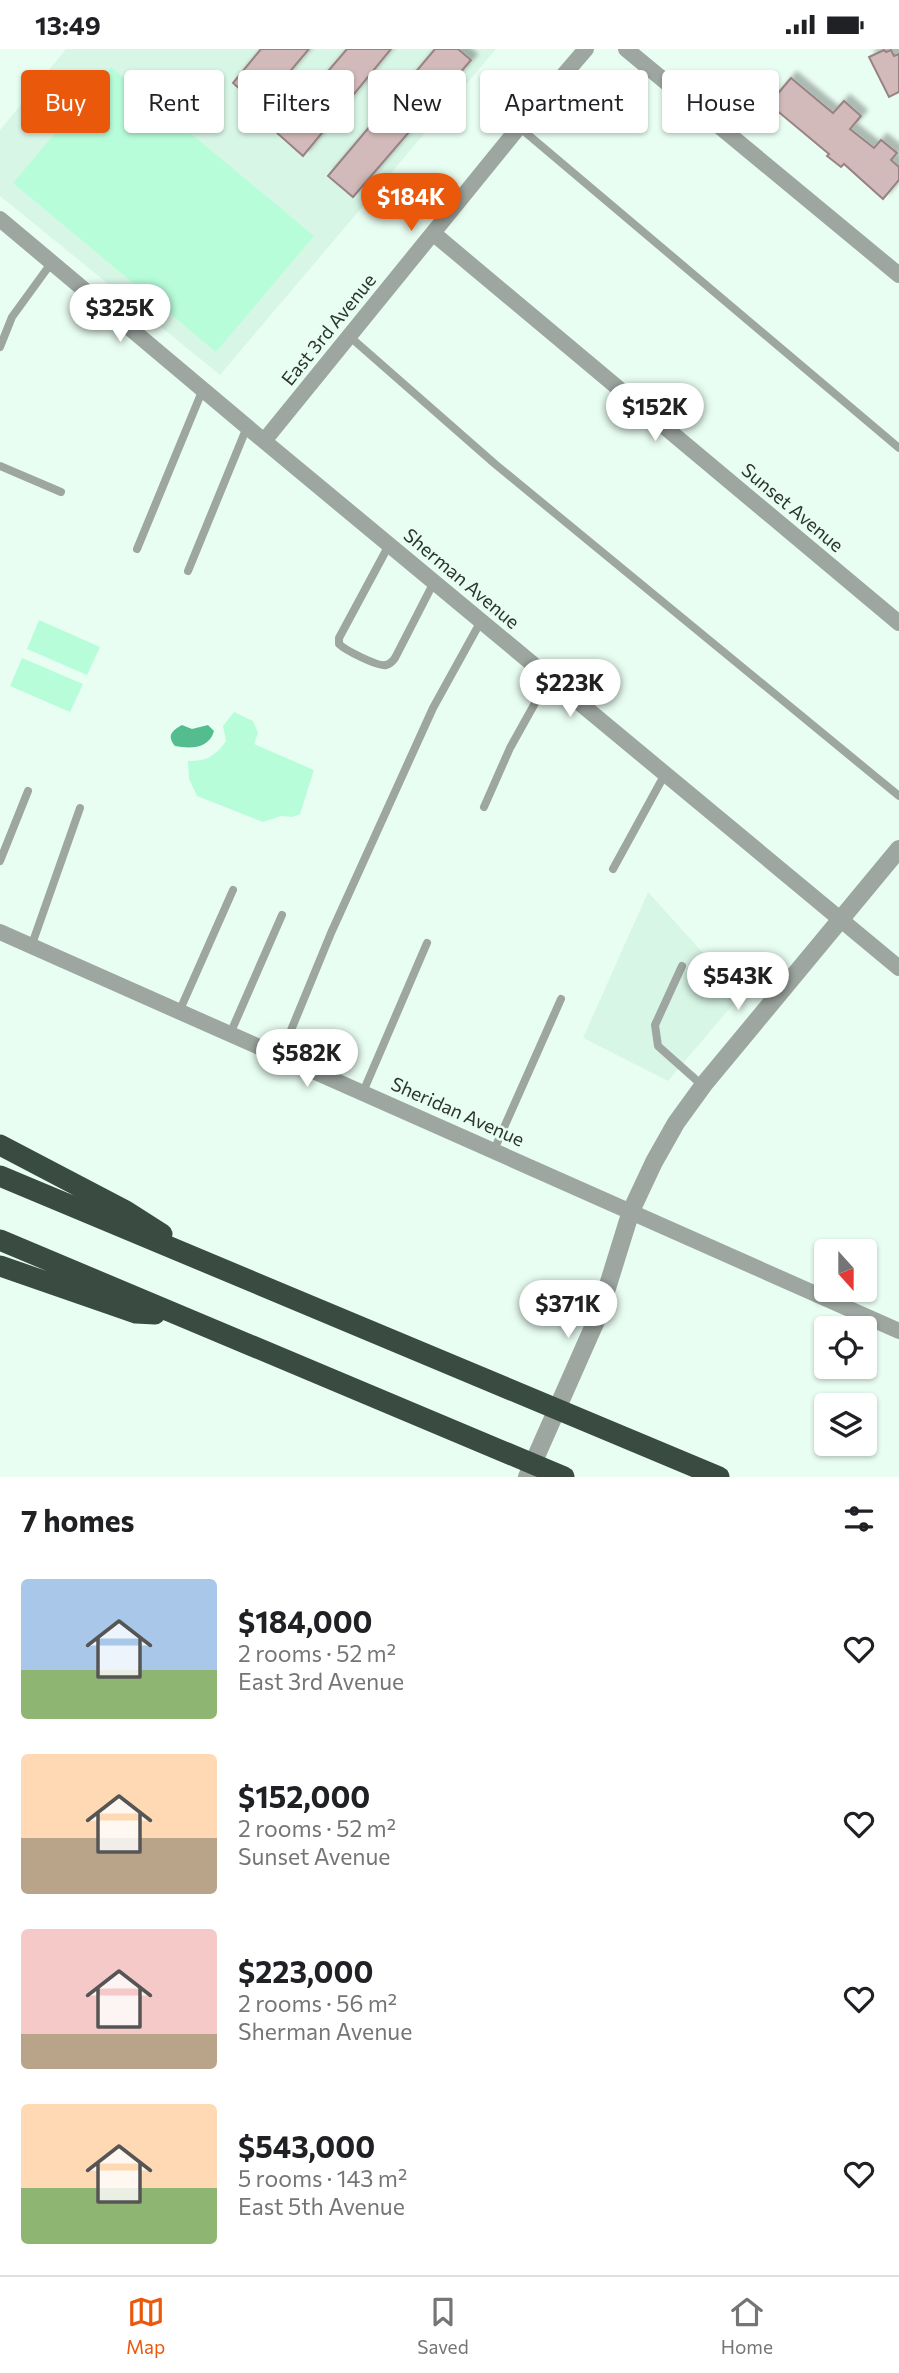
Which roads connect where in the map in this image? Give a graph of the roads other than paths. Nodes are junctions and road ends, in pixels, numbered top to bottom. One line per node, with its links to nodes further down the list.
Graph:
1 (586, 49): 3 (street, East 3rd Avenue)
2 (626, 49): 9 (street)
3 (568, 70)
4 (514, 133): 7 (street, East 3rd Avenue)
5 (526, 133): 15 (lane)
6 (0, 219): 8 (street, Sherman Avenue)
7 (434, 234): 10 (street, East 3rd Avenue); 23 (street, Sunset Avenue)
8 (52, 262): 11 (lane); 12 (street, Sherman Avenue)
9 (899, 275)
10 (349, 336): 14 (street, East 3rd Avenue); 27 (lane)
11 (0, 347)
12 (203, 389): 13 (street, Sherman Avenue); 19 (lane)
13 (247, 427): 14 (street, Sherman Avenue); 20 (lane)
14 (264, 441): 18 (street, Sherman Avenue)
15 (899, 449)
16 (0, 466): 17 (lane)
17 (61, 492)
18 (389, 545): 21 (street, Sherman Avenue); 21 (lane)
19 (137, 549)
20 (188, 571)
21 (434, 582): 22 (street, Sherman Avenue)
22 (481, 621): 24 (street, Sherman Avenue); 44 (lane)
23 (899, 623)
24 (549, 677): 25 (street, Sherman Avenue); 28 (lane)
25 (665, 774): 32 (lane); 35 (street, Sherman Avenue)
26 (28, 791): 31 (lane)
27 (899, 796)
28 (484, 807)
29 (80, 808): 38 (lane)
30 (899, 849): 35 (street)
31 (0, 861)
32 (613, 869)
33 (233, 890): 42 (lane)
34 (282, 915): 43 (lane)
35 (840, 919): 40 (street, Sherman Avenue); 45 (street)
36 (0, 932): 38 (street, Sheridan Avenue)
37 (427, 943): 46 (lane)
38 (31, 947): 42 (street, Sheridan Avenue)
39 (682, 966): 45 (lane)
40 (899, 968)
41 (561, 999): 48 (lane)
42 (178, 1012): 43 (street, Sheridan Avenue)
43 (230, 1035): 44 (street, Sheridan Avenue)
44 (280, 1058): 46 (street, Sheridan Avenue)
45 (703, 1086): 50 (street)
46 (363, 1092): 48 (street, Sheridan Avenue)
47 (0, 1145): 53 (highway)
48 (494, 1150): 50 (street, Sheridan Avenue)
49 (0, 1177): 53 (highway)
50 (631, 1211): 55 (street, Sheridan Avenue); 56 (street)
51 (0, 1240): 54 (highway)
52 (0, 1266): 54 (highway)
53 (214, 1267): 58 (highway)
54 (179, 1315): 57 (highway)
55 (899, 1331)
56 (527, 1477)
57 (564, 1477)
58 (719, 1477)

